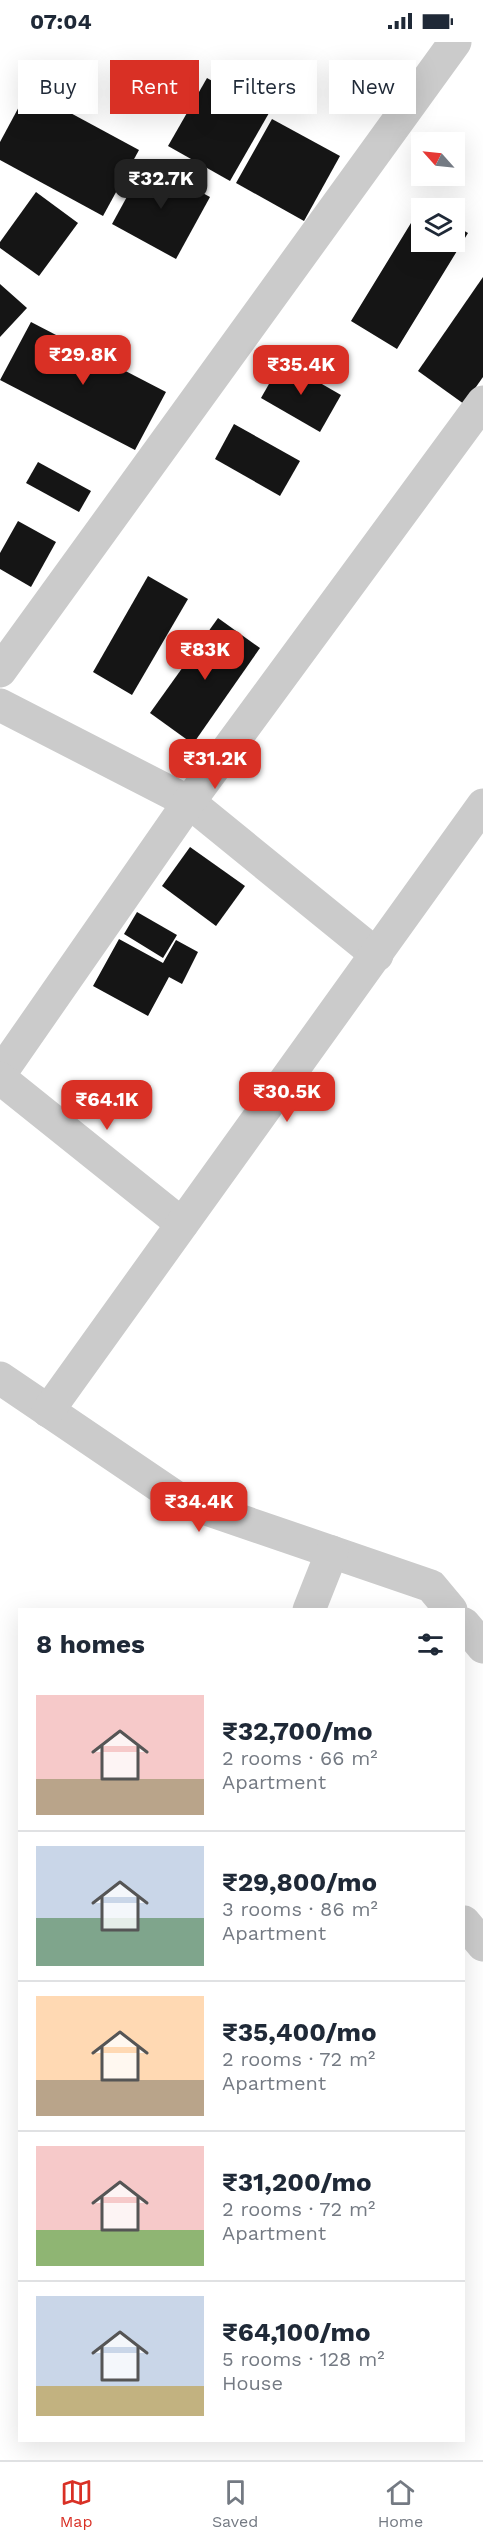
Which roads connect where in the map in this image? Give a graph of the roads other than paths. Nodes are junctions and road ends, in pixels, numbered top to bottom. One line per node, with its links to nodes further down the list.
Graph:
1 (455, 42): 3 (street)
2 (483, 402): 5 (street)
3 (0, 670)
4 (0, 705): 5 (street)
5 (189, 802): 7 (street); 8 (street)
6 (483, 805): 7 (street)
7 (377, 955): 9 (street)
8 (0, 1076): 9 (street)
9 (182, 1224): 11 (street)
10 (0, 1378): 11 (street)
11 (48, 1411): 12 (street)
12 (332, 1552): 13 (street); 14 (street)
13 (310, 1608)
14 (449, 1608)
15 (465, 1625): 16 (street)
16 (483, 1647)
17 (465, 1923): 18 (street)
18 (483, 1945)

